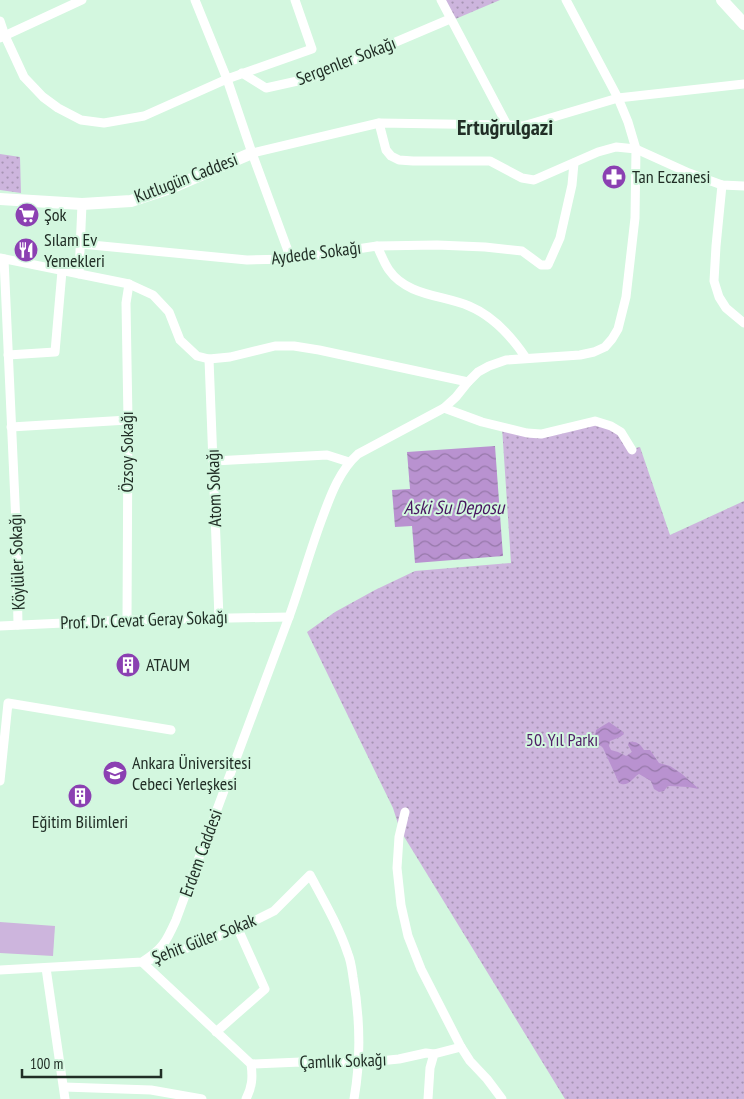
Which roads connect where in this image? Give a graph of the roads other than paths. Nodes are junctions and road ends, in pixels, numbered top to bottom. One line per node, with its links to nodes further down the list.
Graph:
1 (82, 0): 10 (street)
2 (195, 0): 12 (street)
3 (295, 0): 11 (street)
4 (441, 0): 7 (street)
5 (566, 0): 14 (street)
6 (723, 0): 9 (street)
7 (450, 19): 11 (street, Sergenler Sokağı); 16 (street)
8 (0, 21): 10 (street)
9 (744, 24)
10 (3, 37): 12 (street)
11 (242, 74): 12 (street)
12 (227, 79): 18 (street)
13 (744, 84): 14 (street)
14 (618, 98): 16 (street); 17 (street)
15 (379, 123): 16 (street); 18 (street); 19 (street)
16 (507, 125)
17 (636, 149): 19 (street); 20 (street); 33 (street)
18 (252, 153): 23 (street, Kutlugün Caddesi); 27 (street)
19 (574, 163): 25 (street, Aydede Sokağı)
20 (722, 185): 21 (street); 31 (street)
21 (744, 186)
22 (0, 198): 23 (street, Kutlugün Caddesi)
23 (82, 204): 24 (street)
24 (81, 244): 27 (street, Aydede Sokağı); 29 (street)
25 (377, 246): 27 (street, Aydede Sokağı); 33 (street)
26 (2, 259): 28 (street); 32 (street, Köylüler Sokağı)
27 (291, 259)
28 (62, 271): 29 (street); 32 (street)
29 (79, 274): 30 (street)
30 (129, 284): 34 (street); 37 (street, Özsoy Sokağı)
31 (744, 323)
32 (8, 355): 38 (street, Köylüler Sokağı)
33 (526, 358): 35 (street)
34 (209, 359): 35 (street); 40 (street, Atom Sokağı)
35 (468, 382): 36 (street)
36 (444, 408): 39 (street); 41 (street)
37 (128, 420): 38 (street); 44 (street, Özsoy Sokağı)
38 (11, 427): 45 (street, Köylüler Sokağı)
39 (632, 450)
40 (214, 461): 41 (street); 43 (street, Atom Sokağı)
41 (349, 462): 42 (street, Erdem Caddesi)
42 (289, 617): 43 (street, Prof. Dr. Cevat Geray Sokağı); 51 (street, Erdem Caddesi)
43 (219, 618): 44 (street, Prof. Dr. Cevat Geray Sokağı)
44 (127, 620): 45 (street, Prof. Dr. Cevat Geray Sokağı)
45 (18, 625): 46 (street, Prof. Dr. Cevat Geray Sokağı)
46 (0, 626)
47 (171, 730): 48 (street)
48 (0, 781)
49 (405, 812): 55 (street)
50 (238, 929): 51 (street, Şehit Güler Sokak); 54 (street); 57 (street, Şehit Güler Sokak)
51 (142, 962): 52 (street); 54 (street)
52 (46, 968): 53 (street); 59 (street)
53 (0, 970)
54 (216, 1032): 58 (street)
55 (461, 1047): 56 (street, Çamlık Sokağı); 66 (street)
56 (434, 1054): 57 (street, Çamlık Sokağı); 65 (street)
57 (358, 1063): 58 (street, Çamlık Sokağı); 64 (street)
58 (251, 1064): 63 (street)
59 (64, 1087): 60 (street); 61 (street)
60 (156, 1095): 62 (street)
61 (65, 1099)
62 (202, 1099)
63 (246, 1099)
64 (354, 1099)
65 (428, 1099)
66 (502, 1099)

